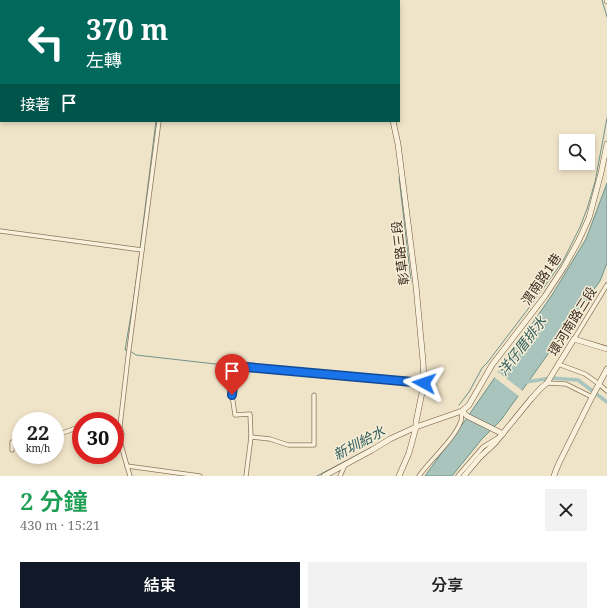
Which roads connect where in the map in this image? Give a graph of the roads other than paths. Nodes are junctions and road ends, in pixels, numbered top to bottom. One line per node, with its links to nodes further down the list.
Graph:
1 (159, 122): 5 (street)
2 (393, 122): 11 (street, 彰草路三段)
3 (607, 144): 17 (street, 渭南路1巷)
4 (0, 231): 5 (street)
5 (142, 250): 22 (street)
6 (607, 285): 7 (street, 環河南路三段)
7 (574, 339): 8 (street); 9 (street, 環河南路三段)
8 (607, 349)
9 (557, 366): 12 (street, 環河南路三段); 13 (street)
10 (607, 369): 13 (street)
11 (424, 383): 18 (street, 彰草路三段); 20 (street)
12 (547, 383): 16 (street); 19 (street, 環河南路三段)
13 (599, 385): 14 (street); 16 (street)
14 (607, 392)
15 (314, 395): 20 (street)
16 (592, 396): 33 (street)
17 (462, 411): 18 (street); 19 (street); 30 (street)
18 (416, 424): 21 (street); 29 (street, 彰草路三段)
19 (503, 434): 31 (street); 32 (street, 環河南路三段)
20 (251, 437): 26 (street)
21 (346, 464): 27 (street); 28 (street)
22 (127, 466): 23 (street); 24 (street)
23 (180, 475): 25 (street)
24 (130, 476)
25 (200, 476)
26 (246, 476)
27 (324, 476)
28 (340, 476)
29 (399, 476)
30 (419, 476)
31 (458, 476)
32 (464, 476)
33 (554, 476)

